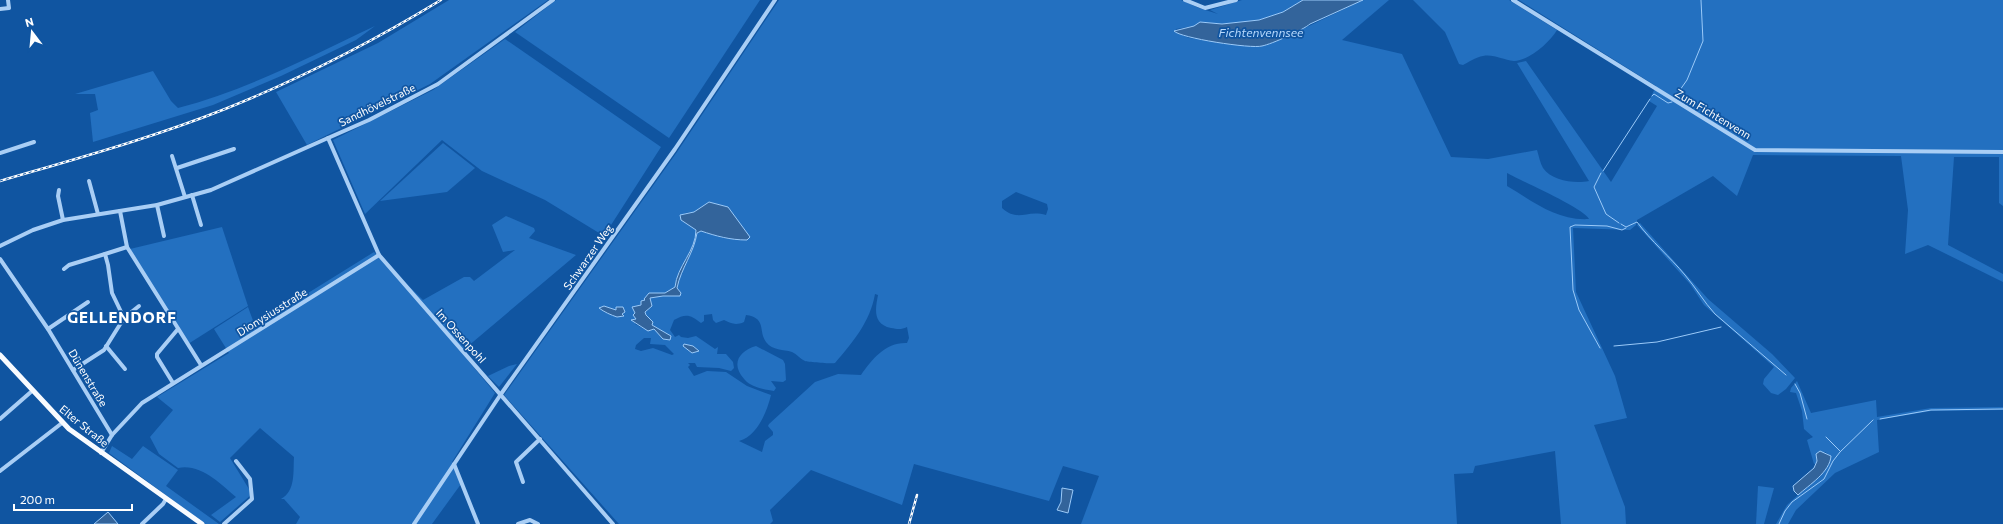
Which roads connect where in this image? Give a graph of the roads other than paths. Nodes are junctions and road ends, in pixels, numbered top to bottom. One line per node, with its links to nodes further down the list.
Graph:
1 (8, 0): 7 (street)
2 (553, 0): 8 (street, Sandhövelstraße)
3 (775, 0): 43 (street, Schwarzer Weg)
4 (1185, 0): 5 (street)
5 (1236, 0)
6 (1512, 0): 11 (street, Zum Fichtenvenn)
7 (0, 9)
8 (328, 138): 17 (street, Sandhövelstraße); 28 (street, Im Ossenpohl)
9 (34, 142): 12 (street)
10 (234, 149): 14 (street)
11 (2003, 152)
12 (0, 153)
13 (172, 156): 14 (street)
14 (177, 168): 18 (street)
15 (89, 181): 21 (street)
16 (59, 190): 22 (street)
17 (192, 195): 18 (street, Sandhövelstraße); 23 (street)
18 (185, 197): 19 (street, Sandhövelstraße)
19 (157, 205): 20 (street, Sandhövelstraße); 24 (street)
20 (120, 212): 21 (street, Sandhövelstraße); 26 (street)
21 (98, 214): 22 (street, Sandhövelstraße)
22 (63, 220): 25 (street, Sandhövelstraße)
23 (201, 225)
24 (164, 236)
25 (0, 246)
26 (127, 247): 27 (street); 35 (street)
27 (105, 254): 30 (street); 33 (street)
28 (379, 255): 38 (street, Dionysiusstraße); 43 (street, Im Ossenpohl)
29 (0, 259): 34 (street, Dünenstraße)
30 (64, 269)
31 (88, 302): 34 (street)
32 (139, 306): 33 (street)
33 (124, 318): 36 (street)
34 (48, 329): 40 (street, Dünenstraße)
35 (178, 329): 38 (street); 41 (street)
36 (106, 346): 39 (street); 40 (street)
37 (0, 356): 42 (main road, Elter Straße)
38 (201, 365): 41 (street, Dionysiusstraße)
39 (125, 369)
40 (73, 370): 46 (street, Dünenstraße)
41 (173, 383): 46 (street, Dionysiusstraße)
42 (32, 391): 44 (street); 45 (main road, Elter Straße)
43 (501, 394): 47 (street, Im Ossenpohl); 50 (street, Schwarzer Weg)
44 (0, 419)
45 (62, 423): 48 (main road, Elter Straße); 51 (street)
46 (112, 435): 48 (street, Dionysiusstraße)
47 (540, 439): 52 (street); 61 (street, Im Ossenpohl)
48 (101, 453): 53 (main road, Elter Straße)
49 (236, 461): 56 (street)
50 (454, 464): 57 (street, Schwarzer Weg); 58 (street)
51 (0, 471)
52 (523, 482)
53 (166, 499): 54 (street); 55 (main road, Elter Straße)
54 (142, 524)
55 (202, 524)
56 (224, 524)
57 (414, 524)
58 (478, 524)
59 (518, 524): 60 (street)
60 (538, 524)
61 (613, 524)

